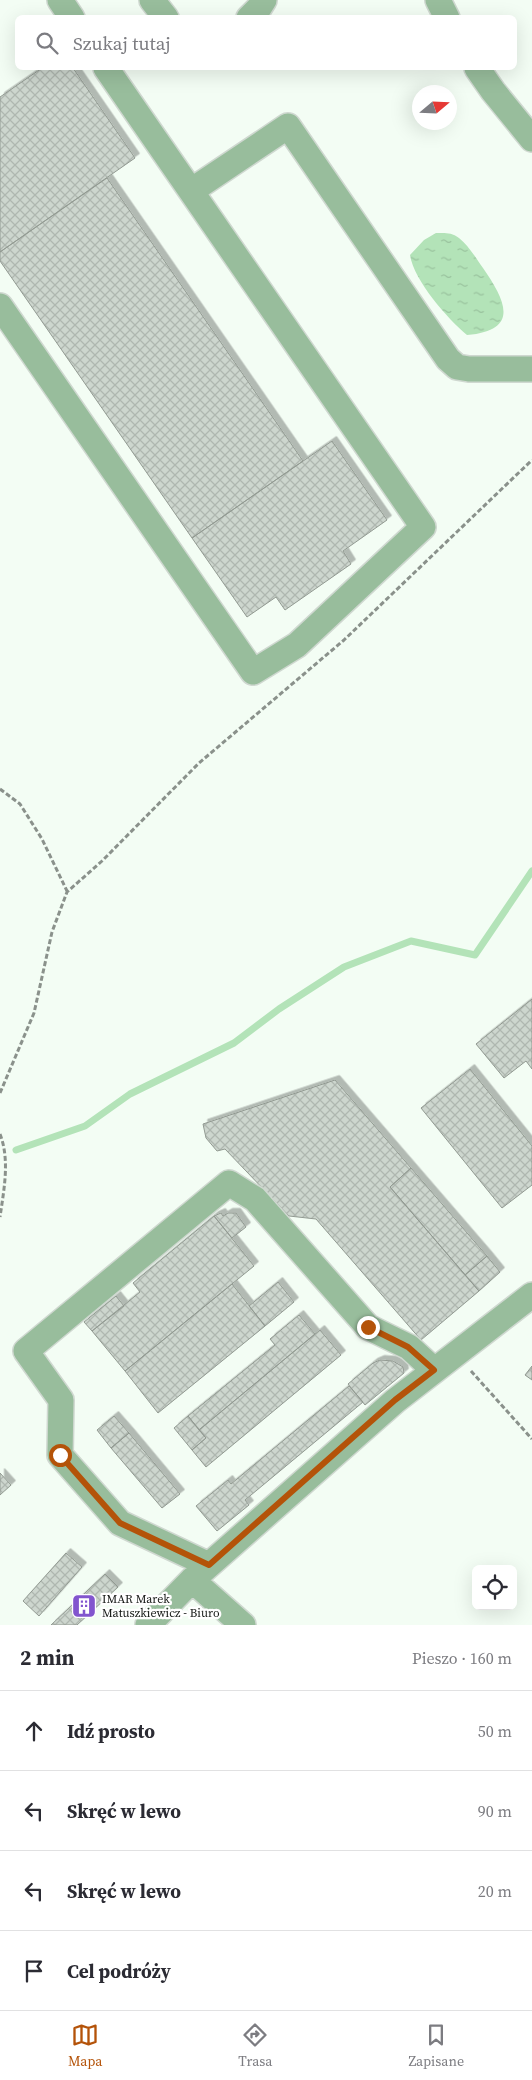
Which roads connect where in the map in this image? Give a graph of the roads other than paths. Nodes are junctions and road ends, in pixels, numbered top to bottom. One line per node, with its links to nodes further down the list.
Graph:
1 (60, 0): 5 (street)
2 (152, 0): 6 (street)
3 (264, 0): 7 (street)
4 (438, 0): 8 (street)
5 (70, 15)
6 (164, 15)
7 (252, 15)
8 (446, 15)
9 (107, 70): 12 (street)
10 (479, 70): 11 (street)
11 (532, 139)
12 (191, 191): 13 (street); 14 (street)
13 (0, 306)
14 (532, 369)
15 (532, 1295): 16 (street)
16 (434, 1370): 17 (street); 17 (street)
17 (200, 1573): 18 (street); 19 (street)
18 (148, 1625)
19 (243, 1625)

